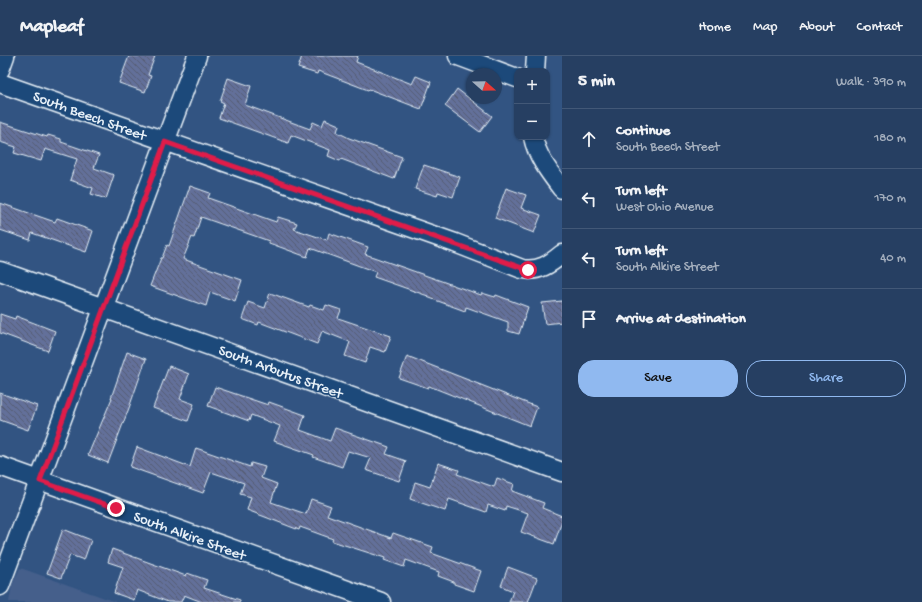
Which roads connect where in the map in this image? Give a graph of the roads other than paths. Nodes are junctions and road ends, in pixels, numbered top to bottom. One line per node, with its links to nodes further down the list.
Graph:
1 (5, 56): 6 (street)
2 (197, 56): 10 (street)
3 (458, 56): 7 (street)
4 (536, 56): 5 (street)
5 (535, 68)
6 (0, 70)
7 (514, 77)
8 (0, 82): 10 (street, South Beech Street)
9 (534, 140): 11 (street)
10 (165, 142): 12 (street, South Beech Street); 14 (street)
11 (562, 189)
12 (562, 254)
13 (0, 271): 14 (street, South Arbutus Street)
14 (103, 307): 16 (street, South Arbutus Street); 17 (street)
15 (0, 466): 17 (street, South Alkire Street)
16 (562, 472)
17 (40, 481): 18 (street); 19 (street, South Alkire Street)
18 (0, 586)
19 (381, 602)

